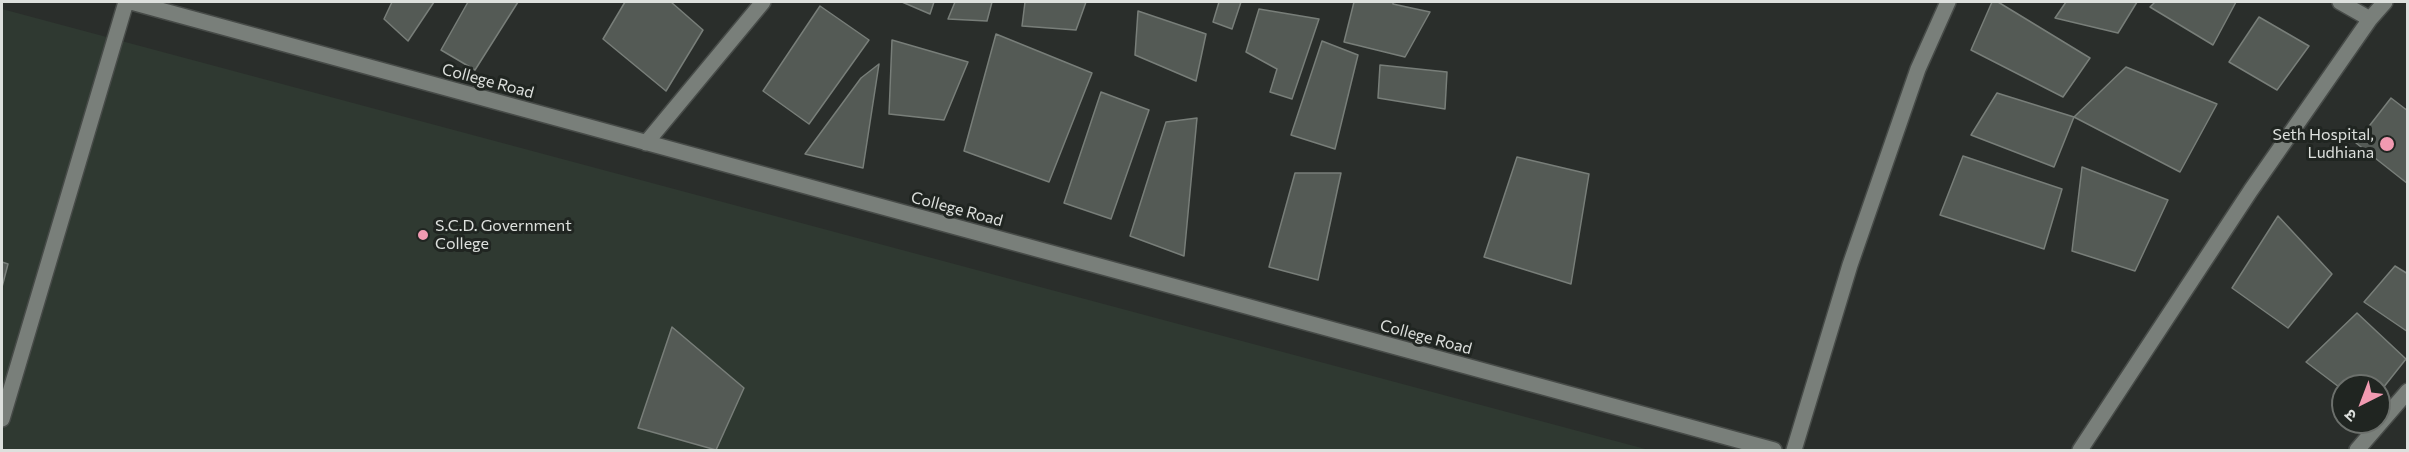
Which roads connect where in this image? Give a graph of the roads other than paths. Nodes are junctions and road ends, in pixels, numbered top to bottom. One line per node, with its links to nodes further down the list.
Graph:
1 (126, 2): 10 (street)
2 (131, 2): 8 (street, College Road)
3 (763, 2): 8 (street)
4 (1948, 2): 12 (street)
5 (2340, 2): 7 (street)
6 (2385, 2): 7 (street)
7 (2370, 19): 13 (street)
8 (646, 143): 11 (street, College Road)
9 (2408, 391): 14 (street)
10 (2, 419)
11 (1774, 450)
12 (1794, 450)
13 (2080, 450)
14 (2357, 450)

